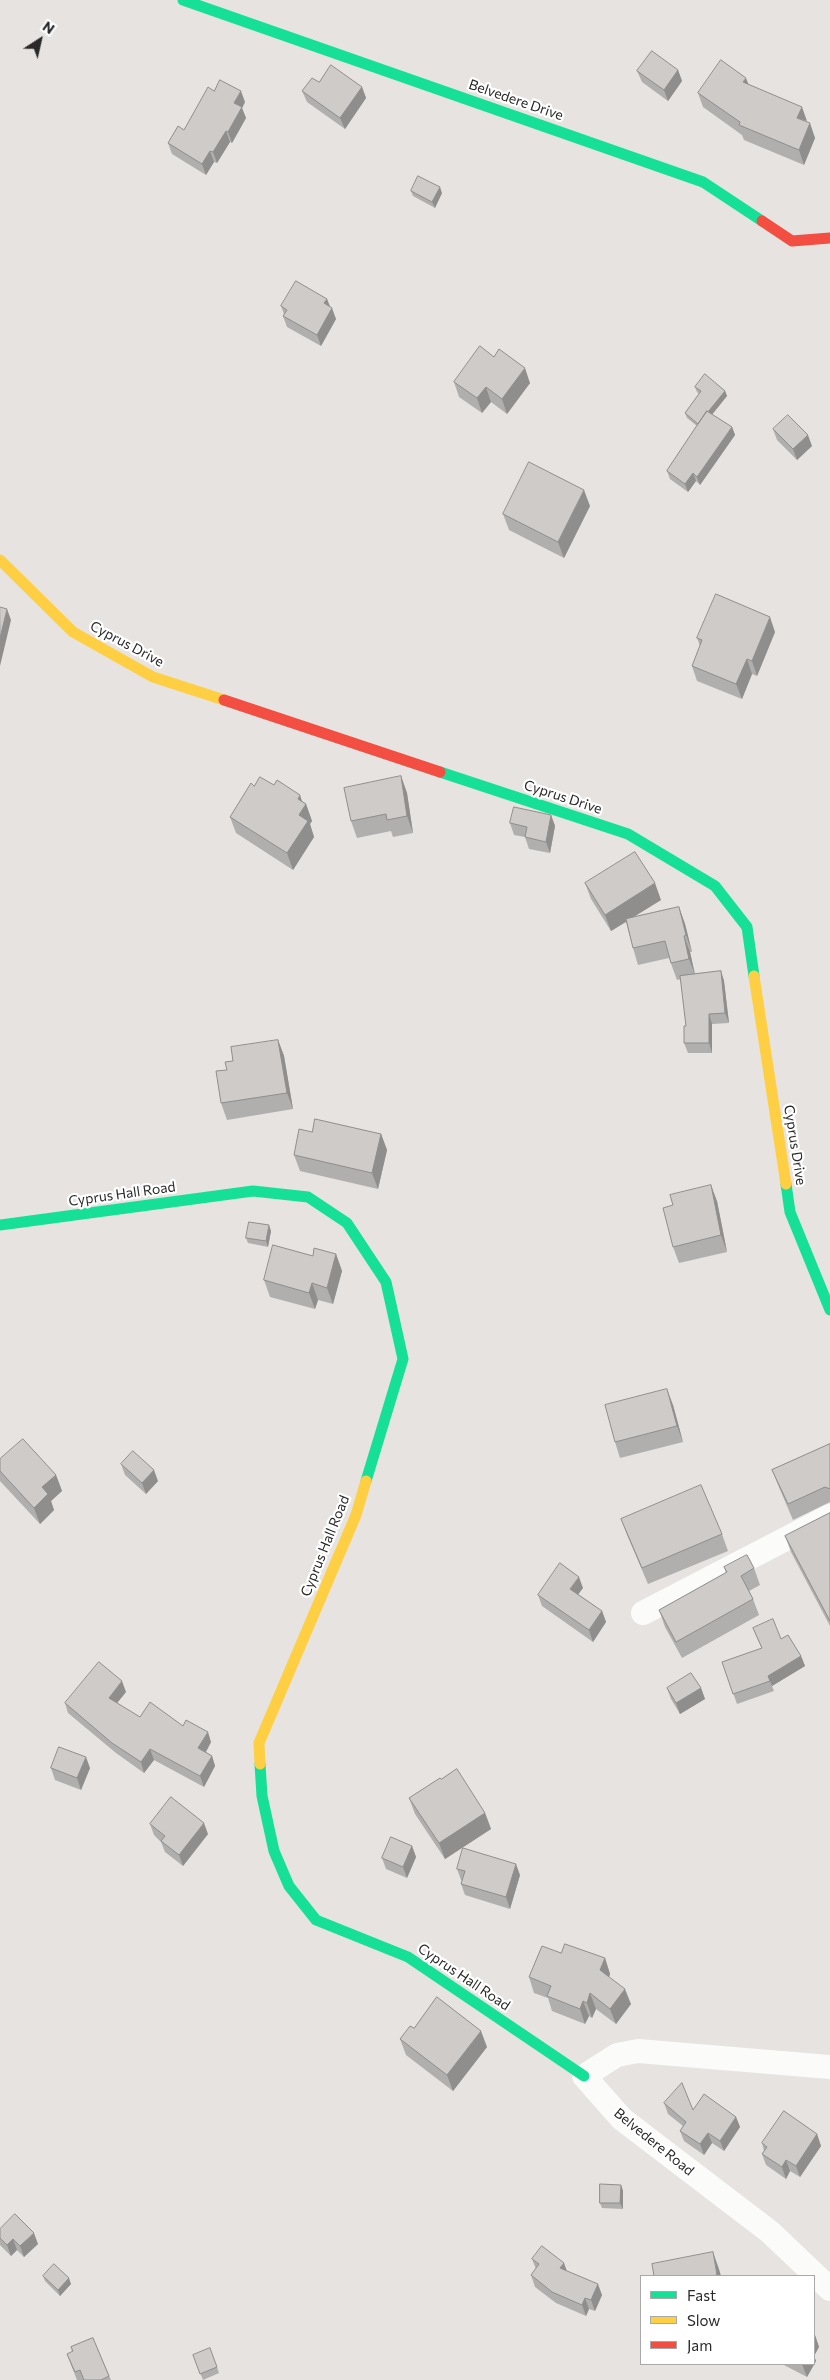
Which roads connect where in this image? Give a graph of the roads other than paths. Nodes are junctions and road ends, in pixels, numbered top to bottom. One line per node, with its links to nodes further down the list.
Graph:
1 (183, 0): 2 (street, Belvedere Drive)
2 (830, 238)
3 (0, 560): 5 (street, Cyprus Drive)
4 (0, 1225): 9 (street, Cyprus Hall Road)
5 (830, 1310)
6 (830, 1516): 7 (street)
7 (643, 1613)
8 (830, 2067): 9 (street)
9 (584, 2076): 10 (street, Belvedere Road)
10 (830, 2289)

